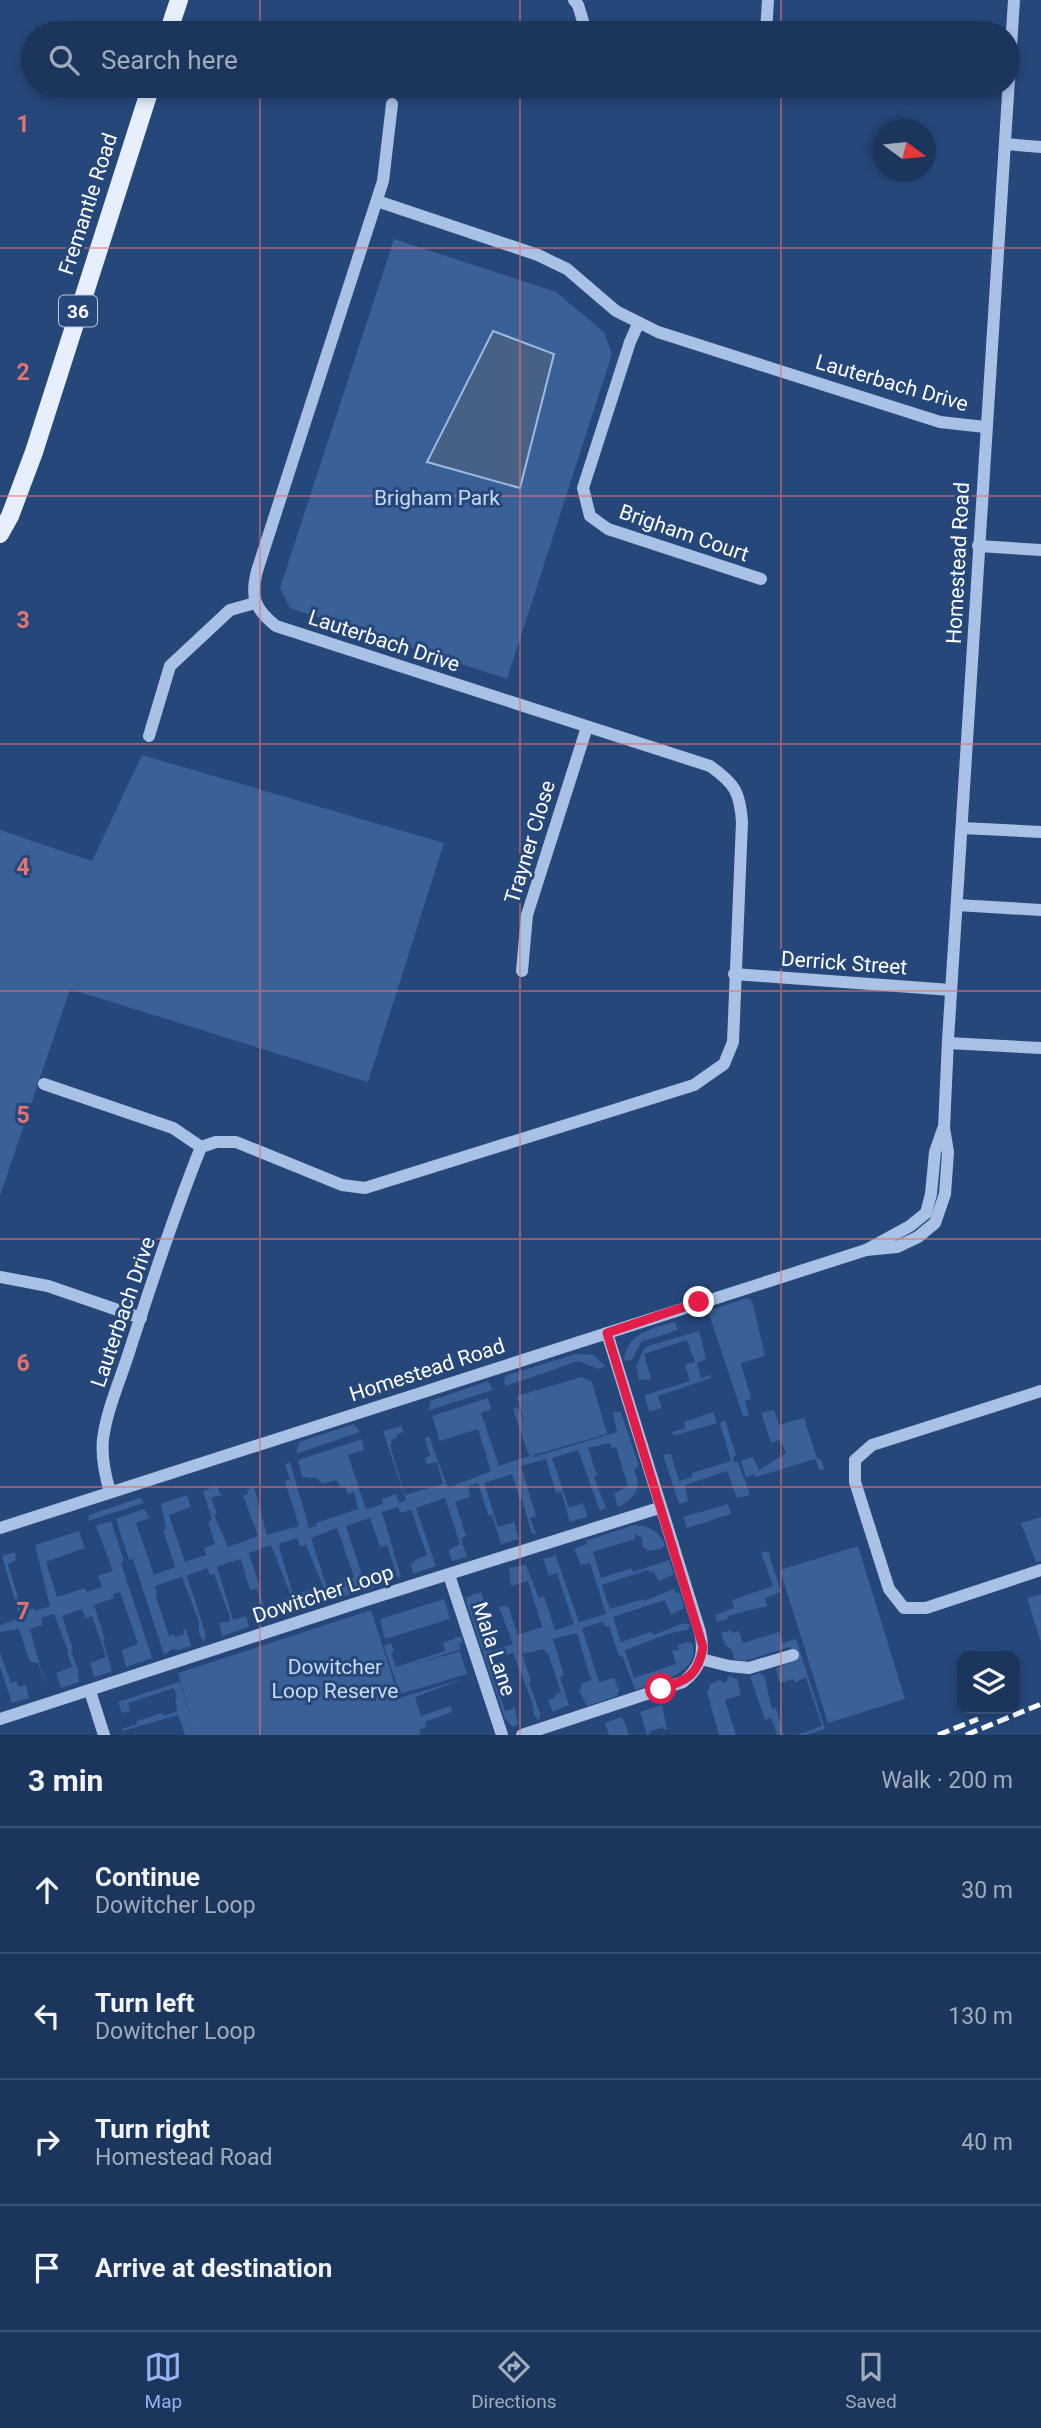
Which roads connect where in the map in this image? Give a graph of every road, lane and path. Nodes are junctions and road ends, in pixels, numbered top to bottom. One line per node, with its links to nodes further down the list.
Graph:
1 (179, 0): 5 (main road)
2 (574, 0): 6 (street)
3 (768, 0): 7 (street)
4 (1014, 0): 8 (street, Homestead Road)
5 (172, 21)
6 (583, 21)
7 (767, 21)
8 (1013, 21)
9 (147, 98): 17 (main road, Fremantle Road / 36)
10 (1008, 98): 12 (street, Homestead Road)
11 (392, 104): 14 (street)
12 (1005, 144): 13 (street); 16 (street, Homestead Road)
13 (1041, 147)
14 (377, 201): 15 (street, Lauterbach Drive); 21 (street)
15 (638, 324): 16 (street, Lauterbach Drive); 20 (street, Brigham Court)
16 (985, 427): 18 (street, Homestead Road)
17 (0, 534)
18 (978, 546): 19 (street); 24 (street, Homestead Road)
19 (1041, 551)
20 (761, 579)
21 (255, 603): 22 (street, Lauterbach Drive); 23 (street)
22 (587, 727): 28 (street, Trayner Close); 29 (street, Lauterbach Drive)
23 (149, 736)
24 (962, 828): 25 (street); 26 (street, Homestead Road)
25 (1041, 832)
26 (957, 905): 27 (street); 30 (street, Homestead Road)
27 (1041, 910)
28 (522, 971)
29 (734, 974): 30 (street, Derrick Street); 34 (street, Lauterbach Drive)
30 (951, 990): 31 (street, Homestead Road)
31 (948, 1043): 32 (street); 37 (street, Homestead Road)
32 (1041, 1048)
33 (44, 1084): 34 (street)
34 (201, 1147): 36 (street, Lauterbach Drive)
35 (0, 1277): 36 (street)
36 (141, 1318): 39 (street, Lauterbach Drive)
37 (607, 1333): 39 (street, Homestead Road); 40 (street)
38 (1041, 1391): 42 (street)
39 (110, 1492): 41 (street, Homestead Road)
40 (659, 1508): 43 (street, Dowitcher Loop); 45 (street)
41 (0, 1528)
42 (1041, 1570)
43 (449, 1575): 46 (street, Dowitcher Loop); 49 (street, Mala Lane)
44 (793, 1655): 45 (street)
45 (701, 1659): 50 (street)
46 (90, 1691): 47 (street, Dowitcher Loop); 48 (street)
47 (0, 1719)
48 (104, 1735)
49 (502, 1735)
50 (522, 1735)

